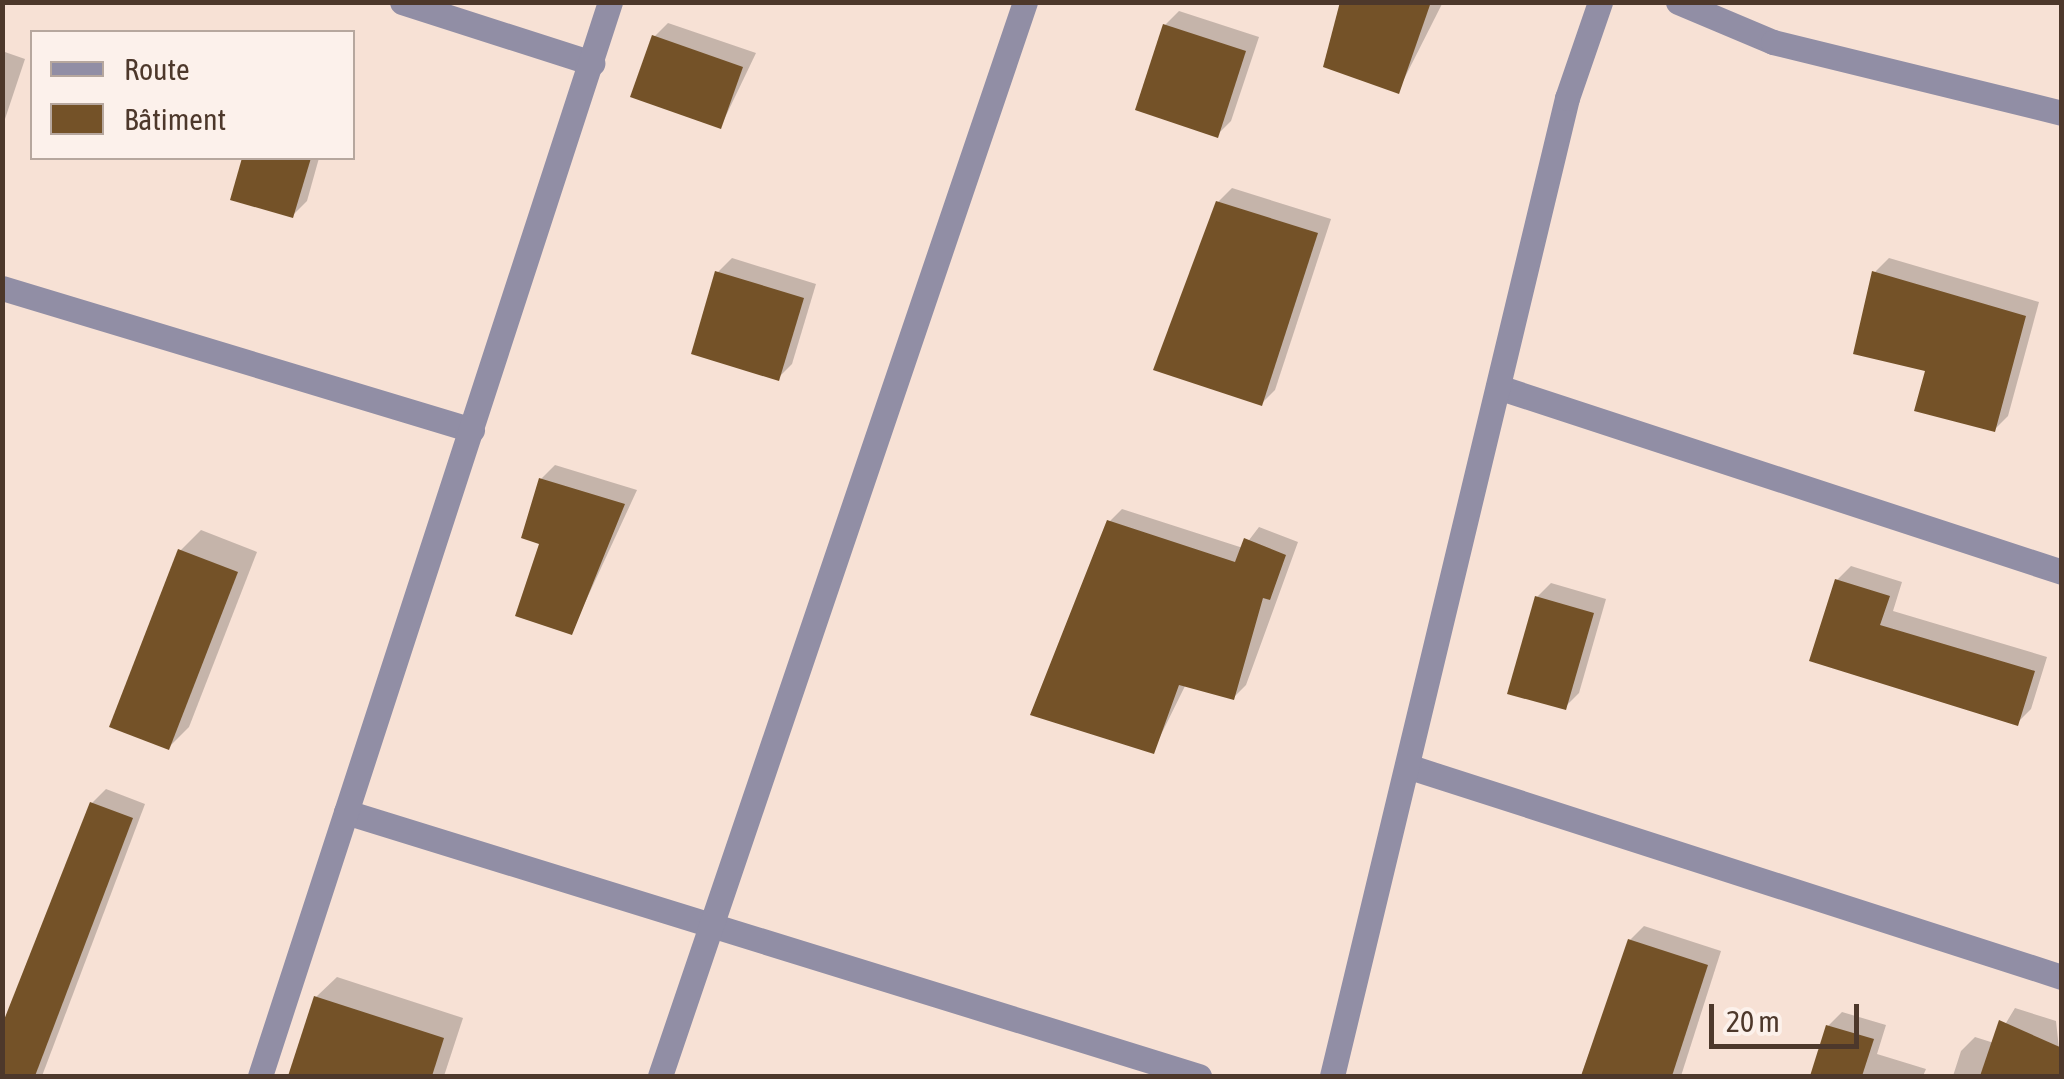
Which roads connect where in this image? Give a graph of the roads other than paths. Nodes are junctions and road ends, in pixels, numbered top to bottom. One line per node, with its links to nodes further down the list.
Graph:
1 (402, 2): 6 (street)
2 (610, 2): 6 (street)
3 (1025, 2): 14 (street)
4 (1600, 2): 9 (street)
5 (1678, 2): 7 (street)
6 (592, 62): 10 (street)
7 (2062, 112)
8 (2, 288): 10 (street)
9 (1498, 387): 11 (street); 12 (street)
10 (472, 430): 13 (street)
11 (2062, 572)
12 (1407, 766): 15 (street); 19 (street)
13 (346, 812): 14 (street); 16 (street)
14 (711, 925): 17 (street); 18 (street)
15 (2062, 977)
16 (260, 1076)
17 (660, 1076)
18 (1199, 1076)
19 (1332, 1076)

